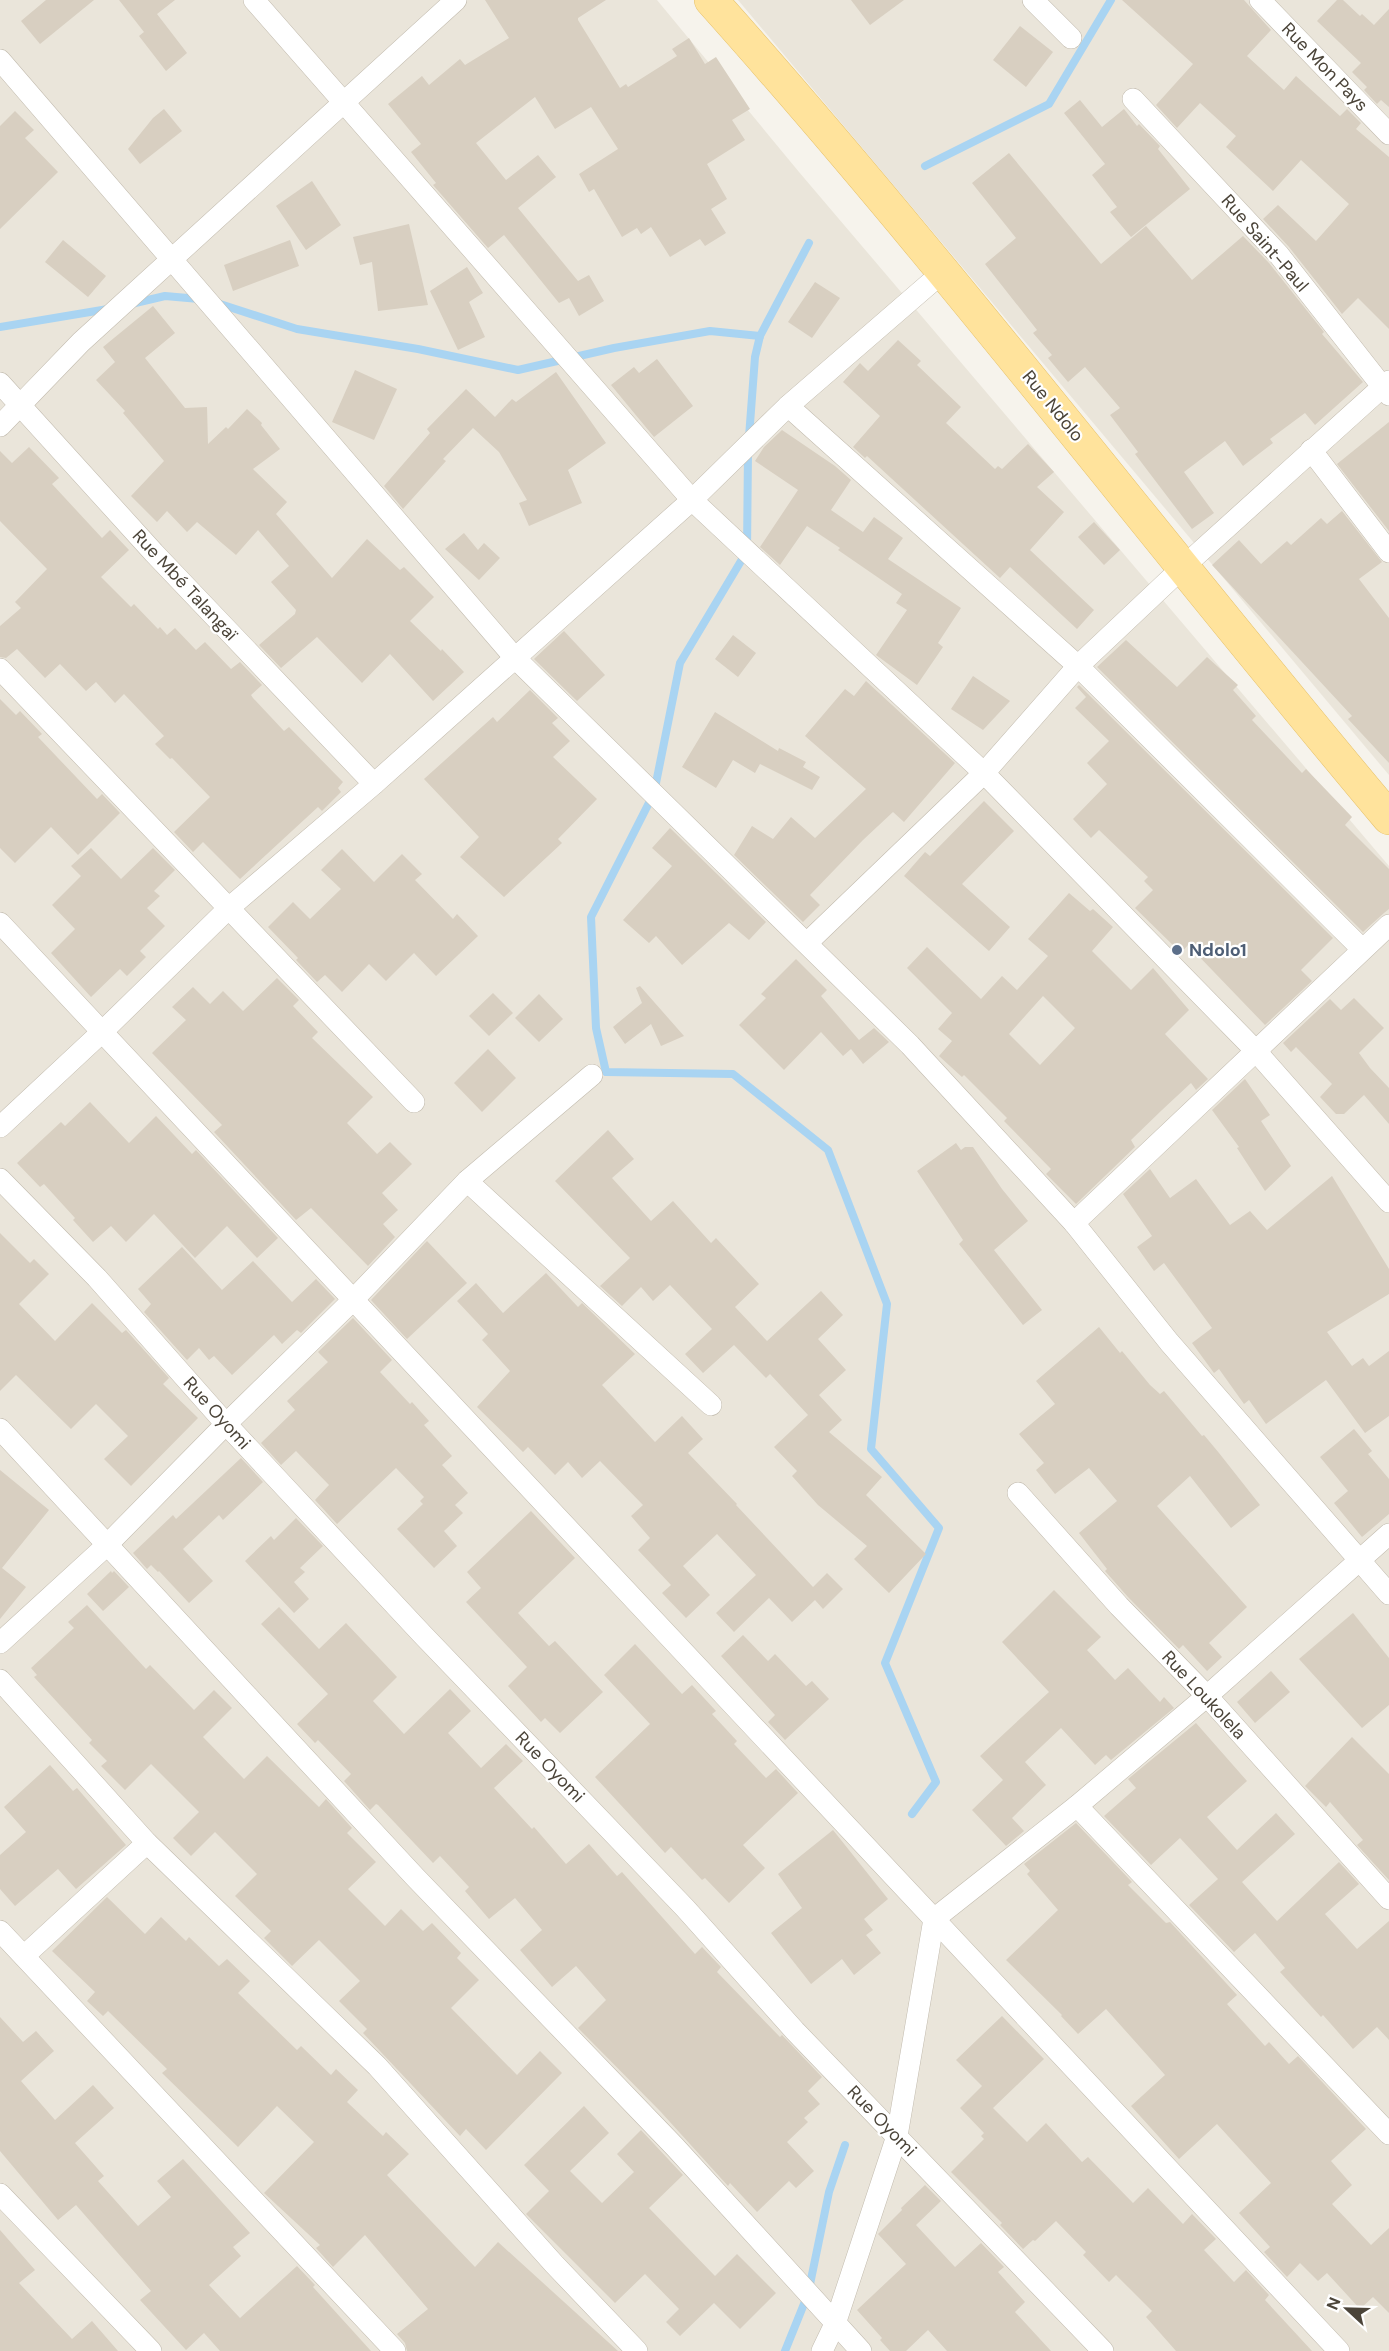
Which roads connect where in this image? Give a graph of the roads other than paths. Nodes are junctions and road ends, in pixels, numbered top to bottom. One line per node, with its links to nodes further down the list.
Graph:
1 (254, 0): 9 (street)
2 (456, 0): 9 (street)
3 (711, 0): 12 (main road, Rue Ndolo)
4 (1033, 0): 6 (street)
5 (1260, 0): 10 (street, Rue Mon Pays)
6 (1071, 38)
7 (0, 60): 11 (street)
8 (1133, 99): 14 (street, Rue Saint-Paul)
9 (344, 102): 11 (street); 19 (street)
10 (1389, 134)
11 (172, 259): 15 (street); 22 (street)
12 (943, 272): 16 (street); 21 (main road, Rue Ndolo)
13 (0, 383): 15 (street, Rue Mbé Talangaï)
14 (1387, 388): 18 (street)
15 (20, 406): 17 (street); 26 (street, Rue Mbé Talangaï)
16 (788, 406): 19 (street); 23 (street)
17 (0, 426)
18 (1311, 450): 20 (street); 21 (street)
19 (692, 500): 22 (street); 25 (street)
20 (1389, 552)
21 (1182, 568): 23 (street); 27 (main road, Rue Ndolo)
22 (515, 658): 26 (street); 31 (street)
23 (1078, 666): 25 (street); 32 (street)
24 (0, 669): 28 (street)
25 (984, 773): 31 (street); 34 (street)
26 (374, 784): 28 (street)
27 (1389, 818)
28 (230, 907): 33 (street); 36 (street)
29 (0, 923): 33 (street)
30 (1389, 925): 32 (street)
31 (807, 943): 41 (street)
32 (1362, 949): 34 (street)
33 (102, 1032): 37 (street); 42 (street)
34 (1255, 1050): 40 (street); 41 (street)
35 (592, 1075): 39 (street)
36 (414, 1102)
37 (0, 1127)
38 (0, 1179): 44 (street, Rue Oyomi)
39 (467, 1181): 42 (street); 43 (street)
40 (1389, 1202)
41 (1074, 1223): 49 (street)
42 (353, 1300): 44 (street); 57 (street)
43 (711, 1405)
44 (226, 1424): 48 (street); 61 (street, Rue Oyomi)
45 (0, 1430): 48 (street)
46 (1018, 1493): 53 (street, Rue Loukolela)
47 (1389, 1534): 49 (street)
48 (106, 1546): 51 (street); 63 (street)
49 (1359, 1560): 50 (street); 53 (street)
50 (1389, 1594)
51 (0, 1643)
52 (0, 1680): 55 (street)
53 (1207, 1696): 54 (street); 56 (street, Rue Loukolela)
54 (1077, 1806): 57 (street); 60 (street)
55 (147, 1843): 59 (street); 66 (street)
56 (1389, 1899)
57 (934, 1919): 61 (street); 70 (street)
58 (0, 1931): 59 (street)
59 (24, 1956): 65 (street)
60 (1389, 2134)
61 (897, 2136): 63 (street); 69 (street, Rue Oyomi)
62 (0, 2194): 64 (street)
63 (835, 2324): 67 (street); 68 (street)
64 (151, 2351)
65 (395, 2351)
66 (637, 2351)
67 (822, 2351)
68 (861, 2351)
69 (1103, 2351)
70 (1339, 2351)

